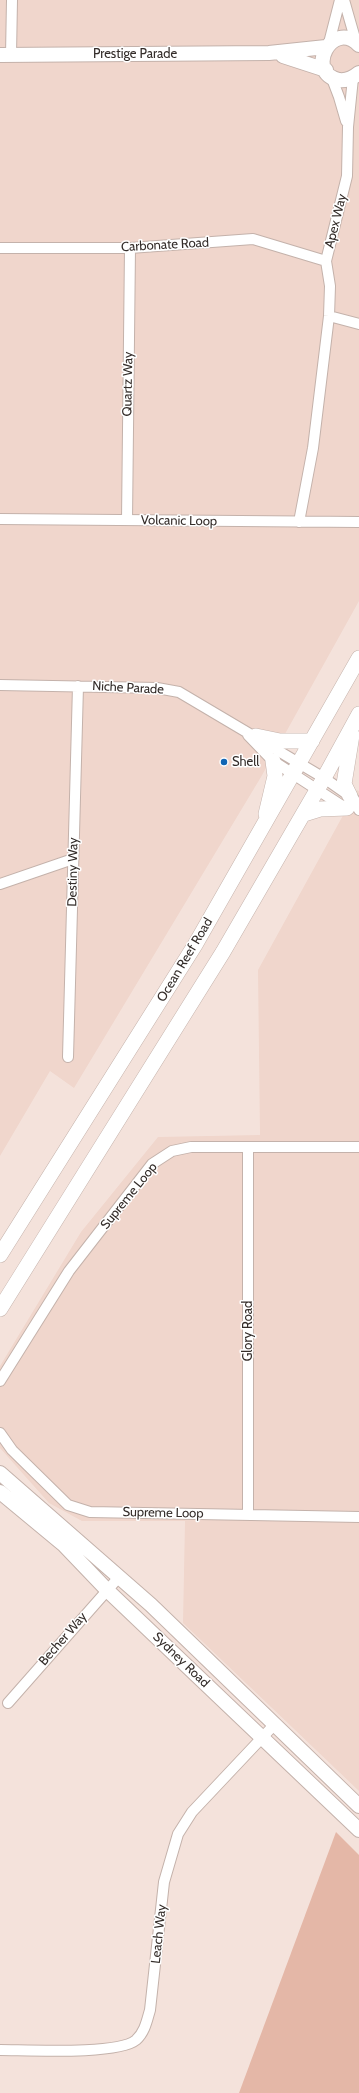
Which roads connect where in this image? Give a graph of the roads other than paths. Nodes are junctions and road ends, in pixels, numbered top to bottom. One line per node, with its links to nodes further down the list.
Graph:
1 (12, 0): 7 (street)
2 (340, 0): 5 (street)
3 (344, 0): 4 (street)
4 (357, 44): 5 (street, Prestige Parade)
5 (328, 45): 6 (street, Prestige Parade); 8 (street)
6 (269, 53): 7 (street, Prestige Parade); 8 (street, Prestige Parade)
7 (5, 55)
8 (328, 73): 9 (street, Prestige Parade); 10 (street, Apex Way)
9 (357, 75): 10 (street, Apex Way)
10 (348, 127): 13 (street, Apex Way)
11 (0, 248): 12 (street, Carbonate Road)
12 (130, 248): 13 (street, Carbonate Road); 17 (street, Quartz Way)
13 (326, 261): 14 (street, Apex Way)
14 (329, 316): 15 (street); 18 (street, Apex Way)
15 (359, 324)
16 (0, 519): 17 (street, Volcanic Loop)
17 (127, 520): 18 (street, Volcanic Loop)
18 (299, 522): 19 (street, Volcanic Loop)
19 (359, 522)
20 (359, 658): 25 (main road, Ocean Reef Road)
21 (0, 685): 22 (street, Niche Parade)
22 (78, 686): 24 (street, Niche Parade); 32 (street, Destiny Way)
23 (356, 719): 28 (main road, Ocean Reef Road); 29 (main road)
24 (250, 733): 25 (main road); 26 (street, Niche Parade); 27 (street, Niche Parade)
25 (312, 741): 27 (main road, Ocean Reef Road)
26 (273, 761): 27 (street, Niche Parade); 31 (main road)
27 (296, 768): 28 (street, Niche Parade); 31 (main road, Ocean Reef Road)
28 (321, 784): 29 (street, Niche Parade); 30 (main road, Ocean Reef Road)
29 (354, 806): 30 (main road)
30 (304, 814): 38 (main road, Ocean Reef Road)
31 (264, 824): 37 (main road, Ocean Reef Road)
32 (73, 859): 33 (street); 34 (street, Destiny Way)
33 (0, 884)
34 (68, 1057)
35 (248, 1147): 36 (street, Supreme Loop); 39 (street, Supreme Loop); 43 (street, Glory Road)
36 (359, 1147)
37 (0, 1255)
38 (0, 1309)
39 (0, 1381)
40 (0, 1433): 43 (street, Supreme Loop)
41 (0, 1473): 45 (street, Sydney Road)
42 (0, 1492): 46 (street, Sydney Road)
43 (248, 1515): 44 (street, Supreme Loop)
44 (359, 1518)
45 (119, 1577): 46 (street, Becher Way); 48 (street, Sydney Road)
46 (107, 1590): 47 (street, Becher Way); 49 (street, Sydney Road)
47 (8, 1702)
48 (274, 1725): 49 (street, Leach Way); 50 (street, Sydney Road)
49 (262, 1738): 51 (street, Sydney Road); 52 (street, Leach Way)
50 (356, 1802)
51 (359, 1830)
52 (0, 2050)

